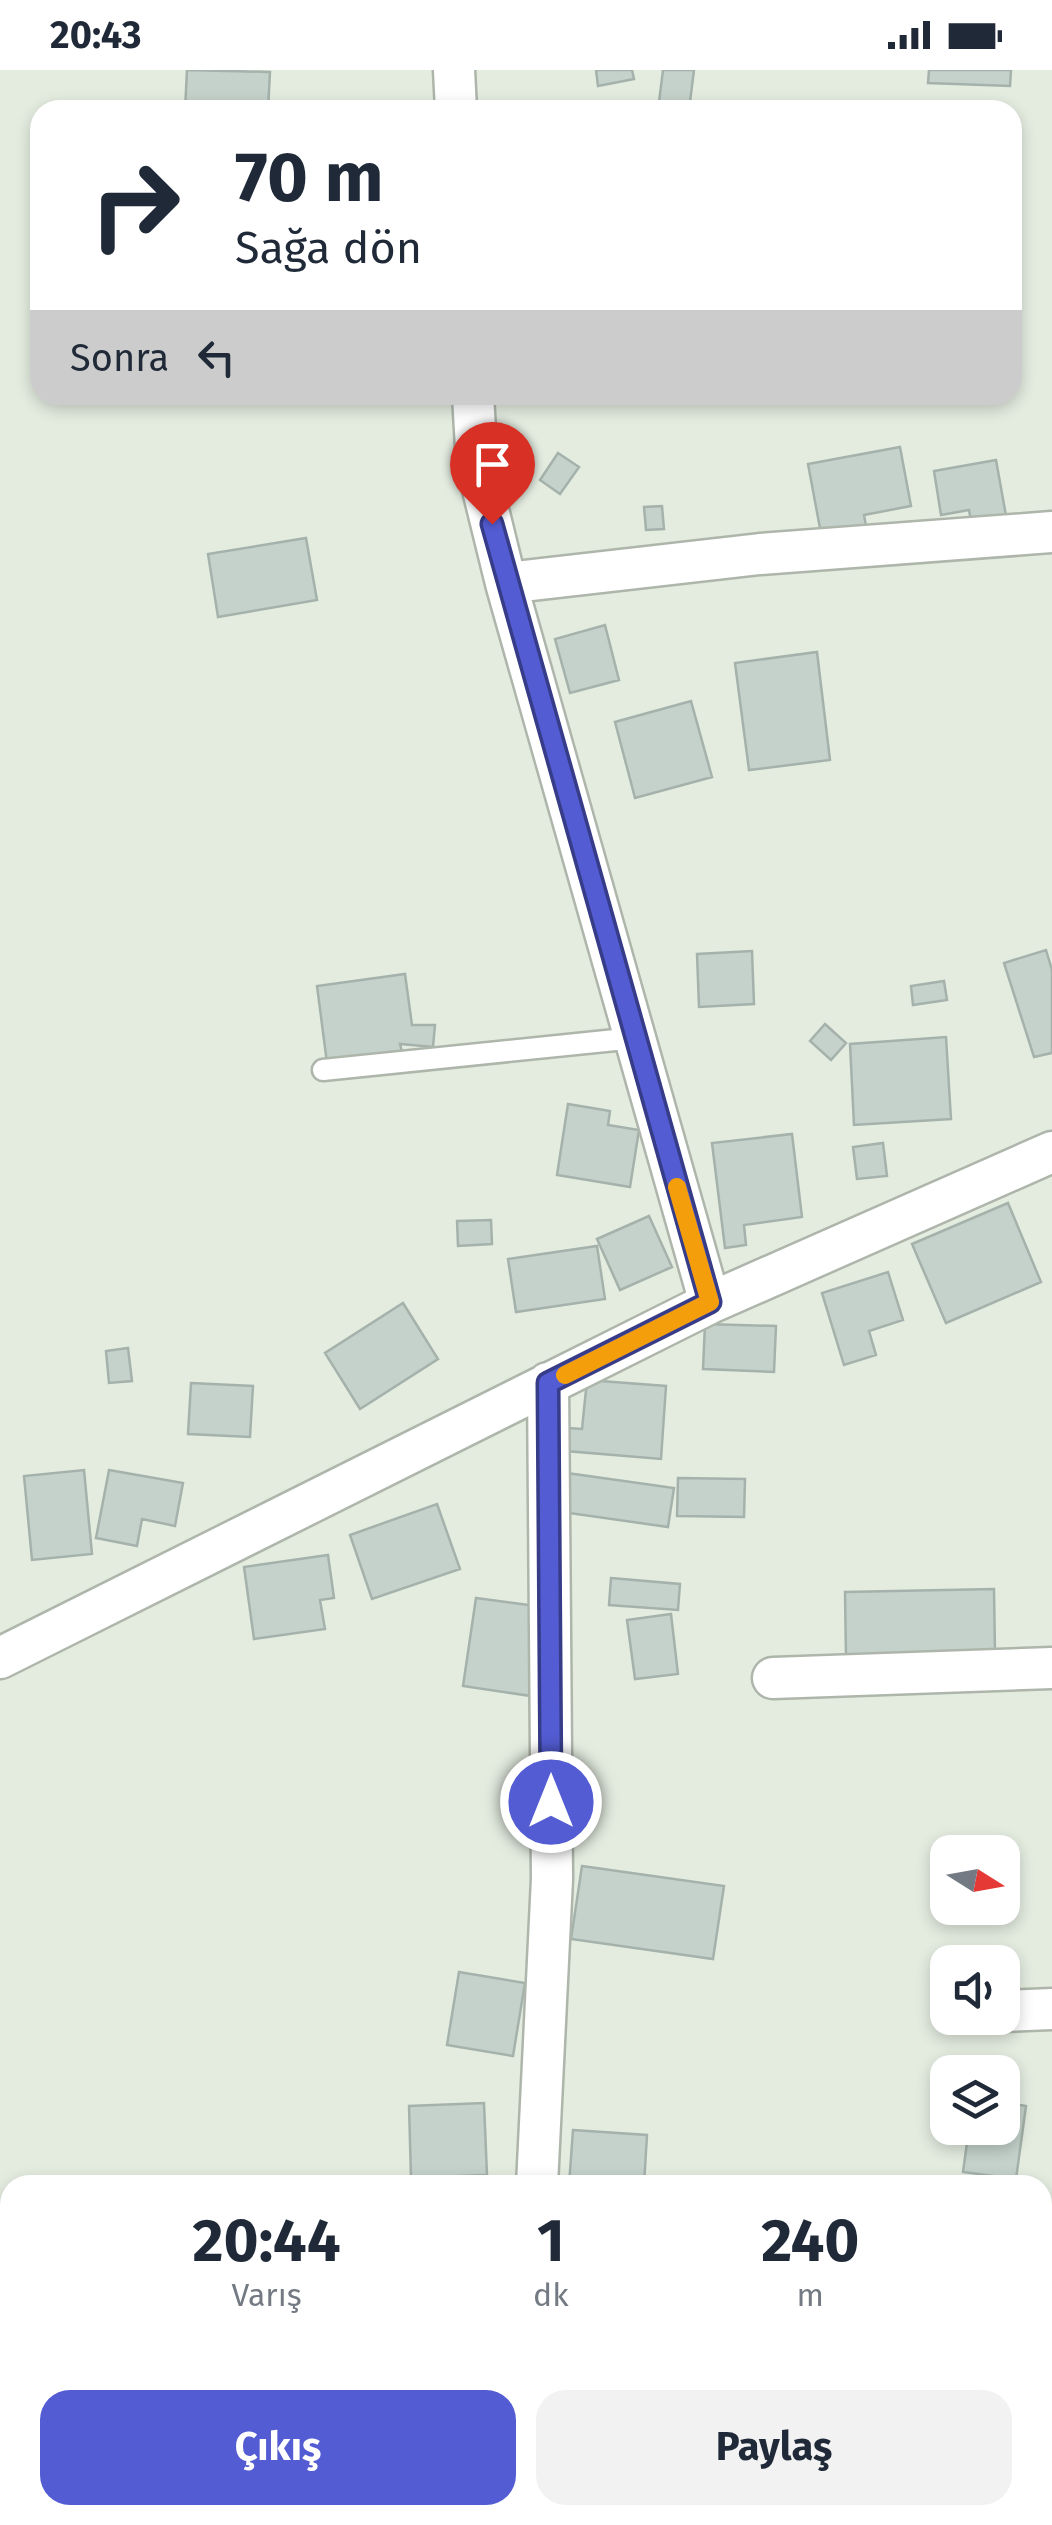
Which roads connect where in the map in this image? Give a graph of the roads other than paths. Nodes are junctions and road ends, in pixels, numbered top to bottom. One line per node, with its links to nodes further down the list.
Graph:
1 (454, 70): 2 (street)
2 (456, 100)
3 (474, 405): 5 (street)
4 (1052, 532): 5 (street)
5 (506, 583): 6 (street)
6 (635, 1038): 7 (lane); 9 (street)
7 (323, 1070)
8 (1052, 1152): 9 (street)
9 (710, 1302): 10 (street)
10 (548, 1383): 11 (street); 16 (street)
11 (0, 1658)
12 (1052, 1668): 13 (street)
13 (773, 1678)
14 (1052, 2008): 15 (street)
15 (1020, 2009)
16 (537, 2175)

